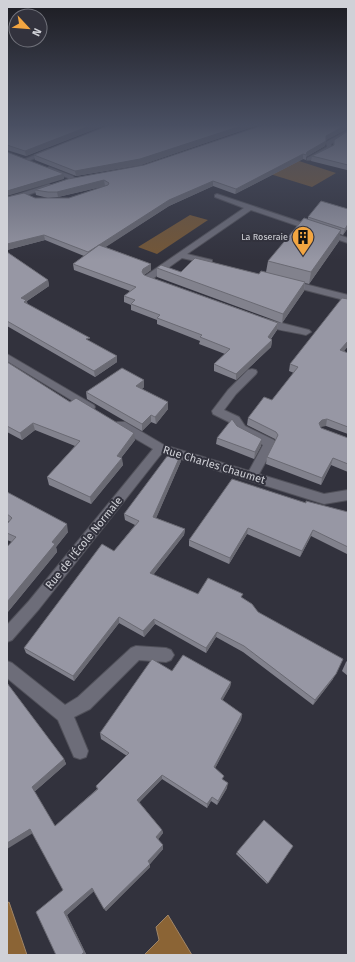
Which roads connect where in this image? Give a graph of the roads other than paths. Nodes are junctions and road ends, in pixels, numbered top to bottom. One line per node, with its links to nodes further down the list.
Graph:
1 (52, 170): 2 (street)
2 (60, 182)
3 (53, 184): 4 (street)
4 (25, 194): 6 (street); 7 (street)
5 (217, 196): 8 (street)
6 (7, 200)
7 (36, 200)
8 (250, 207): 9 (street); 10 (street)
9 (348, 241)
10 (181, 255): 11 (street); 13 (street)
11 (219, 265)
12 (280, 280): 14 (street)
13 (161, 283)
14 (348, 298)
15 (253, 317): 16 (street)
16 (306, 332)
17 (7, 357): 19 (street)
18 (252, 372): 22 (street)
19 (99, 412)
20 (113, 420): 21 (street, Rue Charles Chaumet)
21 (160, 448): 22 (street, Rue Charles Chaumet); 24 (street, Rue de l'École Normale)
22 (252, 477): 23 (street, Rue Charles Chaumet)
23 (348, 496)
24 (7, 635)
25 (166, 655): 27 (street)
26 (7, 668): 27 (street)
27 (64, 714): 28 (street)
28 (80, 751)

